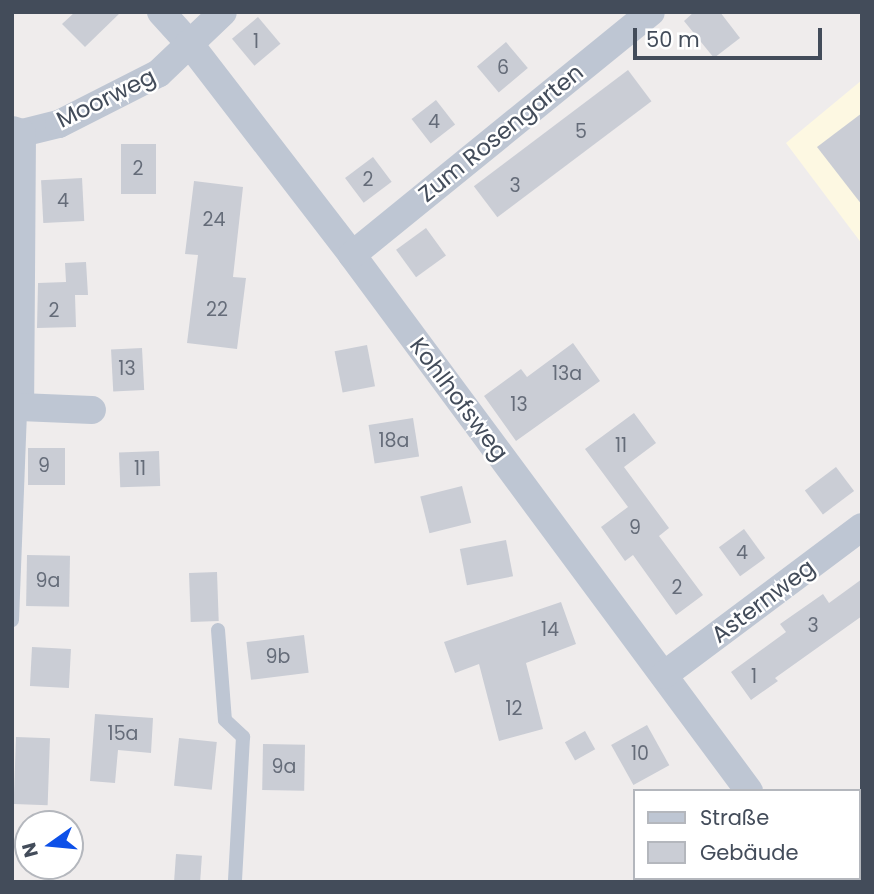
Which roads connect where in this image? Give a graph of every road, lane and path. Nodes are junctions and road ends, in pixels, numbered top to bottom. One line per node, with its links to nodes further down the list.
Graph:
1 (161, 12): 4 (street, Kohlhofsweg)
2 (223, 12): 4 (street, Moorweg)
3 (651, 12): 6 (street, Zum Rosengarten)
4 (189, 43): 5 (street, Moorweg); 6 (street, Kohlhofsweg)
5 (17, 132): 7 (street)
6 (352, 255): 12 (street, Kohlhofsweg)
7 (20, 407): 8 (street); 10 (lane)
8 (92, 410)
9 (862, 527): 12 (street, Asternweg)
10 (12, 620)
11 (218, 630): 14 (lane)
12 (664, 675): 13 (street, Kohlhofsweg)
13 (748, 789)
14 (235, 882)

